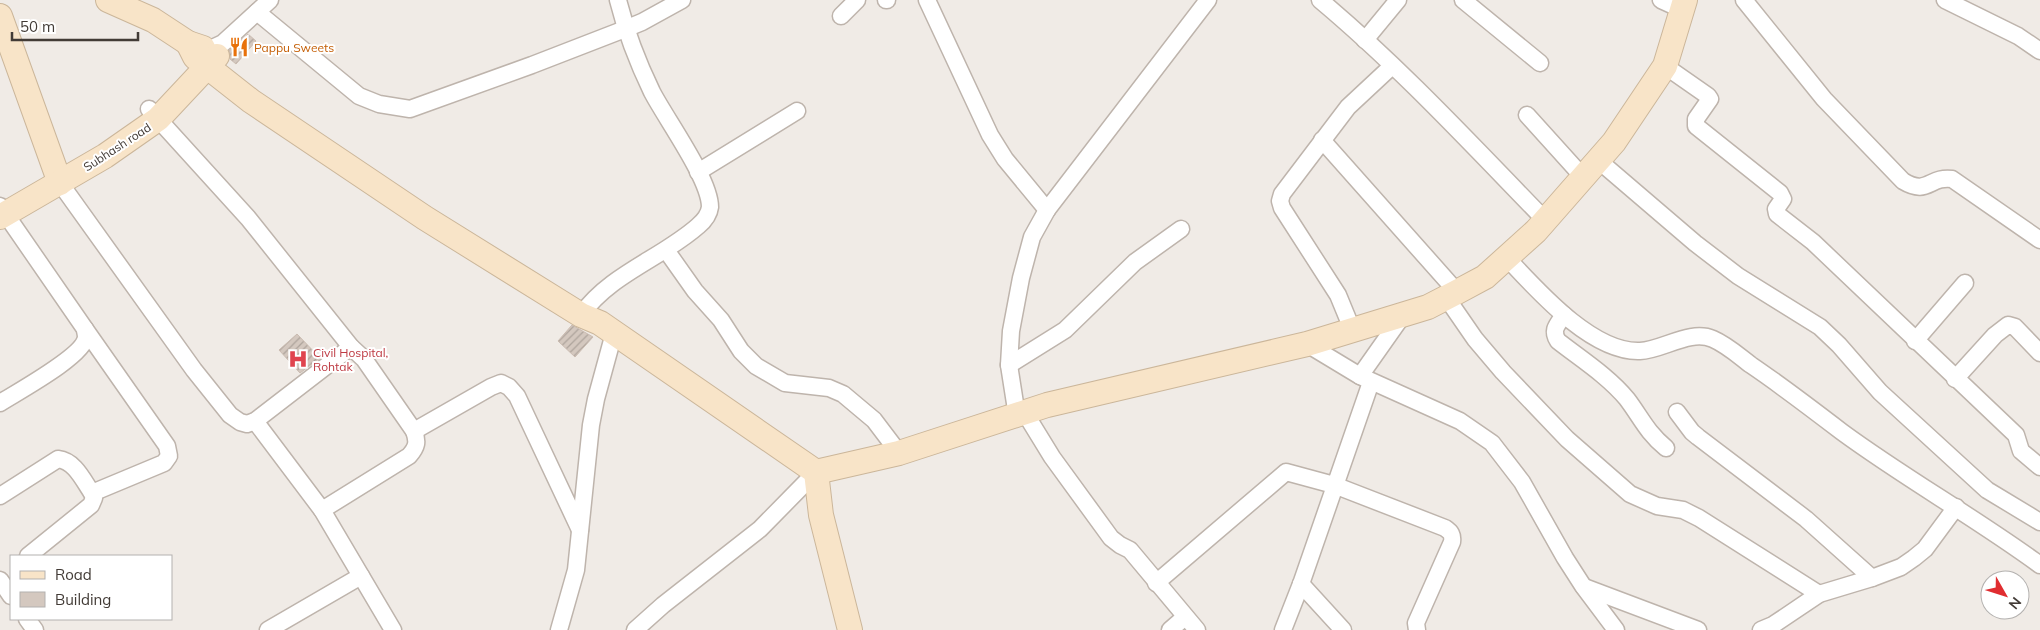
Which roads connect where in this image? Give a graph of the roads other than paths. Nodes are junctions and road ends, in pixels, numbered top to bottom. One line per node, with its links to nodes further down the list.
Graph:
1 (108, 0): 21 (street)
2 (270, 0): 15 (street)
3 (618, 0): 18 (street)
4 (682, 0): 18 (street)
5 (857, 0): 17 (street)
6 (927, 0): 33 (street)
7 (1208, 0): 33 (street)
8 (1320, 0): 19 (street)
9 (1398, 0): 19 (street)
10 (1463, 0): 22 (street)
11 (1661, 0): 14 (street)
12 (1744, 0): 36 (street)
13 (1945, 0): 20 (street)
14 (1684, 5): 24 (street)
15 (256, 12): 18 (street); 21 (street)
16 (0, 16): 31 (street)
17 (841, 16)
18 (625, 30): 30 (street)
19 (1365, 40): 23 (street)
20 (2040, 51)
21 (207, 53): 26 (street, Subhash road); 43 (street)
22 (1540, 63)
23 (1392, 66): 28 (street); 34 (street)
24 (1665, 66): 29 (street); 46 (street)
25 (798, 111): 30 (street)
26 (154, 114): 31 (street, Subhash road); 48 (street)
27 (1527, 115): 29 (street)
28 (1322, 140): 40 (street); 45 (street)
29 (1591, 169): 34 (street); 67 (street)
30 (698, 172): 37 (street)
31 (57, 177): 32 (street, Subhash road); 56 (street)
32 (1, 209): 44 (street)
33 (1047, 210): 50 (street)
34 (1545, 220): 38 (street)
35 (1181, 229): 50 (street)
36 (2040, 240)
37 (666, 250): 43 (street); 59 (street)
38 (1507, 258): 40 (street); 42 (street)
39 (1965, 283): 46 (street)
40 (1452, 295): 41 (street); 79 (street)
41 (1403, 315): 45 (street); 51 (street)
42 (1564, 315): 58 (street); 65 (street)
43 (596, 319): 61 (street); 68 (street)
44 (85, 329): 53 (street); 63 (street)
45 (1352, 329): 47 (street)
46 (1915, 341): 52 (street)
47 (1307, 344): 51 (street); 55 (street)
48 (351, 347): 56 (street); 57 (street)
49 (2040, 353): 52 (street)
50 (1009, 365): 55 (street)
51 (1366, 379): 62 (street); 77 (street)
52 (1955, 379): 60 (street)
53 (0, 403)
54 (1677, 412): 73 (street)
55 (1021, 415): 59 (street); 75 (street)
56 (256, 421): 66 (street)
57 (414, 431): 66 (street); 68 (street)
58 (1666, 448)
59 (899, 453): 61 (street)
60 (2040, 468)
61 (816, 472): 84 (street); 85 (street)
62 (1334, 485): 75 (street); 76 (street); 90 (street)
63 (92, 493): 64 (street); 69 (street)
64 (0, 496)
65 (1956, 508): 70 (street); 73 (street)
66 (322, 510): 72 (street)
67 (2040, 522)
68 (580, 530): 83 (street)
69 (29, 555)
70 (2040, 565)
71 (10, 570): 74 (street)
72 (361, 576): 81 (street); 82 (street)
73 (1872, 578): 79 (street)
74 (0, 579): 78 (street)
75 (1156, 583): 80 (street)
76 (1301, 584): 88 (street); 89 (street)
77 (1583, 586): 91 (street); 92 (street)
78 (10, 594)
79 (1819, 594): 93 (street)
80 (1185, 617): 86 (street); 87 (street)
81 (268, 630)
82 (393, 630)
83 (559, 630)
84 (635, 630)
85 (850, 630)
86 (1170, 630)
87 (1196, 630)
88 (1282, 630)
89 (1343, 630)
90 (1417, 630)
91 (1616, 630)
92 (1698, 630)
93 (1761, 630)

